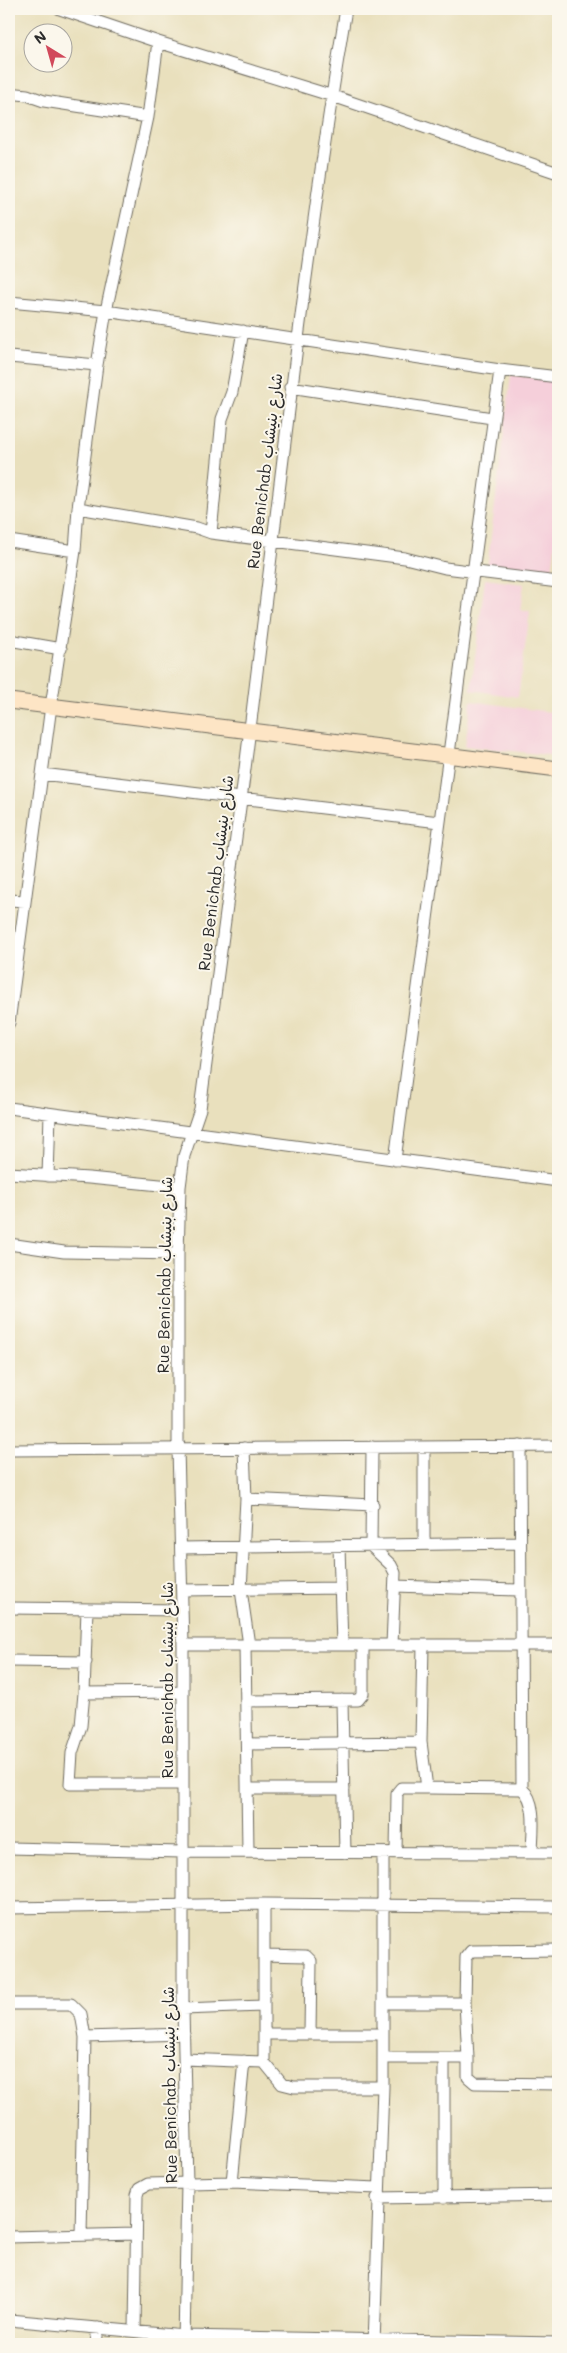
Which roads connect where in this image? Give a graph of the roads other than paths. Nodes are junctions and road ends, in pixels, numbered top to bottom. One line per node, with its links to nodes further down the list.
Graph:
1 (60, 9): 3 (street)
2 (346, 9): 5 (street, Rue Benichab شارع بنيشاب)
3 (158, 42): 5 (street); 6 (street)
4 (9, 93): 6 (street)
5 (334, 96): 7 (street); 11 (street, Rue Benichab شارع بنيشاب)
6 (148, 117): 9 (street)
7 (558, 172)
8 (9, 302): 9 (street)
9 (106, 311): 10 (street); 13 (street)
10 (243, 331): 11 (street); 19 (street)
11 (297, 340): 14 (street); 16 (street, Rue Benichab شارع بنيشاب)
12 (9, 357): 13 (street)
13 (98, 364): 18 (street)
14 (500, 370): 15 (street); 17 (street)
15 (558, 377)
16 (290, 387): 17 (street); 21 (street, Rue Benichab شارع بنيشاب)
17 (492, 418): 23 (street)
18 (78, 508): 19 (street); 22 (street)
19 (211, 533): 21 (street)
20 (9, 541): 22 (street)
21 (272, 541): 23 (street); 29 (street, Rue Benichab شارع بنيشاب)
22 (75, 551): 26 (street)
23 (474, 571): 24 (street); 30 (street)
24 (558, 582)
25 (9, 640): 26 (street)
26 (61, 649): 28 (street)
27 (9, 701): 28 (street)
28 (51, 706): 29 (street); 32 (street)
29 (250, 730): 30 (street); 33 (street, Rue Benichab شارع بنيشاب)
30 (448, 755): 31 (street); 34 (street)
31 (558, 769)
32 (42, 774): 33 (street); 36 (street)
33 (242, 798): 34 (street); 40 (street, Rue Benichab شارع بنيشاب)
34 (439, 822): 41 (street)
35 (9, 900): 36 (street)
36 (25, 901): 37 (street)
37 (9, 1023)
38 (9, 1108): 39 (street)
39 (50, 1114): 40 (street); 43 (street)
40 (192, 1134): 41 (street); 45 (street, Rue Benichab شارع بنيشاب)
41 (395, 1160): 44 (street)
42 (9, 1173): 43 (street)
43 (48, 1176): 45 (street)
44 (558, 1181)
45 (180, 1187): 47 (street, Rue Benichab شارع بنيشاب)
46 (9, 1244): 47 (street)
47 (178, 1254): 52 (street, Rue Benichab شارع بنيشاب)
48 (520, 1446): 49 (street); 51 (street); 58 (street)
49 (558, 1446)
50 (372, 1447): 51 (street); 53 (street); 56 (street)
51 (424, 1447): 57 (street)
52 (178, 1448): 53 (street); 54 (street); 62 (street, Rue Benichab شارع بنيشاب)
53 (244, 1448): 55 (street)
54 (9, 1450)
55 (246, 1500): 56 (street); 61 (street)
56 (373, 1505): 60 (street)
57 (424, 1543): 58 (street); 60 (street)
58 (520, 1543): 67 (street)
59 (339, 1546): 60 (street); 61 (street); 64 (street)
60 (371, 1546): 63 (street)
61 (243, 1547): 62 (street); 66 (street)
62 (181, 1548): 65 (street, Rue Benichab شارع بنيشاب)
63 (395, 1586): 67 (street); 78 (street)
64 (340, 1588): 66 (street); 73 (street)
65 (182, 1590): 66 (street); 70 (street, Rue Benichab شارع بنيشاب)
66 (241, 1590): 72 (street)
67 (520, 1590): 76 (street)
68 (9, 1608): 69 (street)
69 (87, 1609): 70 (street); 80 (street)
70 (182, 1610): 71 (street, Rue Benichab شارع بنيشاب)
71 (183, 1645): 72 (street); 81 (street, Rue Benichab شارع بنيشاب)
72 (247, 1645): 73 (street); 84 (street)
73 (342, 1645): 74 (street)
74 (363, 1645): 78 (street); 83 (street)
75 (423, 1645): 76 (street); 78 (street); 85 (street)
76 (520, 1645): 77 (street); 92 (street)
77 (558, 1645)
78 (392, 1646)
79 (9, 1661): 80 (street)
80 (86, 1662): 82 (street)
81 (183, 1692): 82 (street); 88 (street, Rue Benichab شارع بنيشاب)
82 (84, 1693): 88 (street)
83 (342, 1700): 84 (street); 87 (street)
84 (246, 1701): 86 (street)
85 (421, 1742): 87 (street); 89 (street)
86 (247, 1744): 87 (street); 90 (street)
87 (343, 1744): 91 (street)
88 (183, 1784): 94 (street, Rue Benichab شارع بنيشاب)
89 (427, 1788): 92 (street); 98 (street)
90 (247, 1789): 91 (street); 95 (street)
91 (344, 1789): 96 (street)
92 (522, 1789): 99 (street)
93 (9, 1848): 94 (street)
94 (182, 1852): 95 (street); 102 (street, Rue Benichab شارع بنيشاب)
95 (248, 1852): 96 (street)
96 (345, 1853): 97 (street)
97 (383, 1853): 98 (street); 103 (street)
98 (396, 1853): 99 (street)
99 (532, 1853): 100 (street)
100 (558, 1853)
101 (264, 1904): 102 (street); 103 (street); 107 (street)
102 (182, 1906): 105 (street); 112 (street, Rue Benichab شارع بنيشاب)
103 (384, 1906): 104 (street); 108 (street)
104 (558, 1907)
105 (9, 1908)
106 (558, 1950): 109 (street)
107 (264, 1955): 111 (street); 115 (street)
108 (384, 2002): 109 (street); 116 (street)
109 (465, 2003): 119 (street)
110 (9, 2004): 117 (street)
111 (264, 2006): 112 (street); 114 (street)
112 (183, 2009): 113 (street, Rue Benichab شارع بنيشاب)
113 (184, 2034): 117 (street); 120 (street, Rue Benichab شارع بنيشاب)
114 (264, 2034): 115 (street); 123 (street)
115 (310, 2034): 116 (street)
116 (383, 2034): 118 (street)
117 (85, 2037): 132 (street)
118 (383, 2058): 121 (street); 125 (street)
119 (468, 2058): 121 (street); 124 (street)
120 (184, 2059): 122 (street); 127 (street, Rue Benichab شارع بنيشاب)
121 (444, 2059): 130 (street)
122 (244, 2062): 123 (street); 126 (street)
123 (264, 2062): 125 (street)
124 (558, 2084)
125 (383, 2087): 128 (street)
126 (232, 2182): 127 (street); 128 (street)
127 (187, 2183): 131 (street); 137 (street, Rue Benichab شارع بنيشاب)
128 (377, 2193): 130 (street); 139 (street)
129 (558, 2195): 130 (street)
130 (444, 2198)
131 (136, 2234): 132 (street); 136 (street)
132 (81, 2235): 133 (street)
133 (9, 2236)
134 (9, 2320): 135 (street)
135 (98, 2328): 136 (street); 141 (street)
136 (135, 2331): 137 (street)
137 (184, 2340): 138 (street)
138 (274, 2340): 139 (street)
139 (373, 2341): 140 (street)
140 (558, 2343)
141 (96, 2344)

